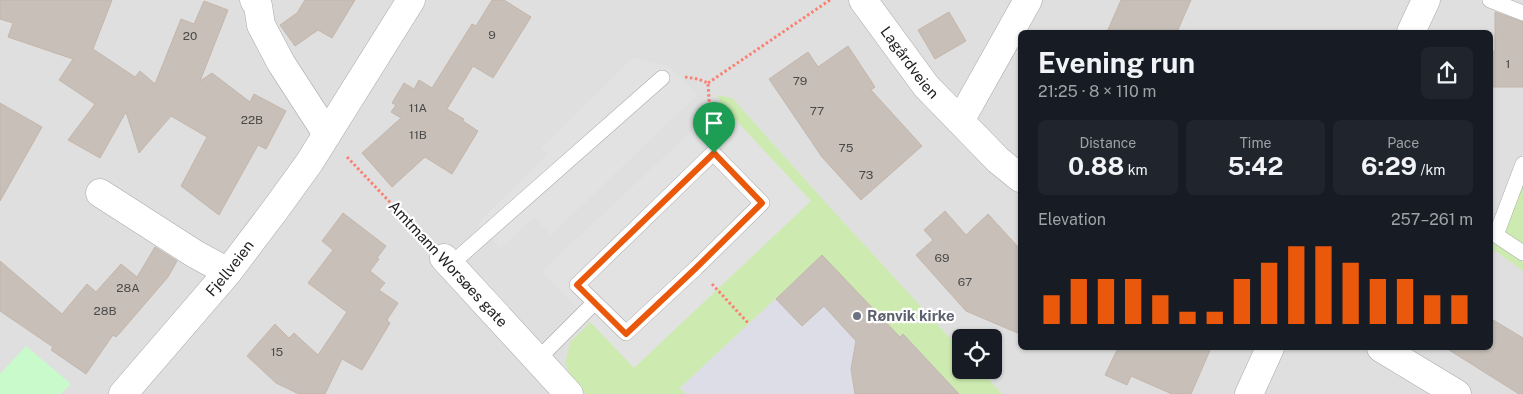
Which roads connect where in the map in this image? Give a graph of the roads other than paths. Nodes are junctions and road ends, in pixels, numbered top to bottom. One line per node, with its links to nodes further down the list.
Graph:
1 (254, 0): 11 (street)
2 (411, 0): 11 (street, Fjellveien)
3 (863, 0): 10 (street, Lagårdveien)
4 (1028, 0): 10 (street)
5 (1426, 0): 8 (street)
6 (1490, 0): 7 (lane)
7 (1523, 13)
8 (1413, 30)
9 (662, 78): 16 (lane)
10 (960, 121): 13 (street, Lagårdveien)
11 (327, 134): 17 (street, Fjellveien)
12 (1523, 164): 15 (lane)
13 (1018, 176)
14 (100, 194): 17 (street)
15 (1523, 253)
16 (447, 262): 21 (street, Amtmann Worsøes gate)
17 (228, 272): 22 (street, Fjellveien)
18 (594, 303): 18 (lane); 21 (lane)
19 (1269, 350): 24 (street)
20 (1384, 350): 25 (street)
21 (537, 360): 23 (street, Amtmann Worsøes gate)
22 (123, 394)
23 (569, 394)
24 (1248, 394)
25 (1457, 394)

